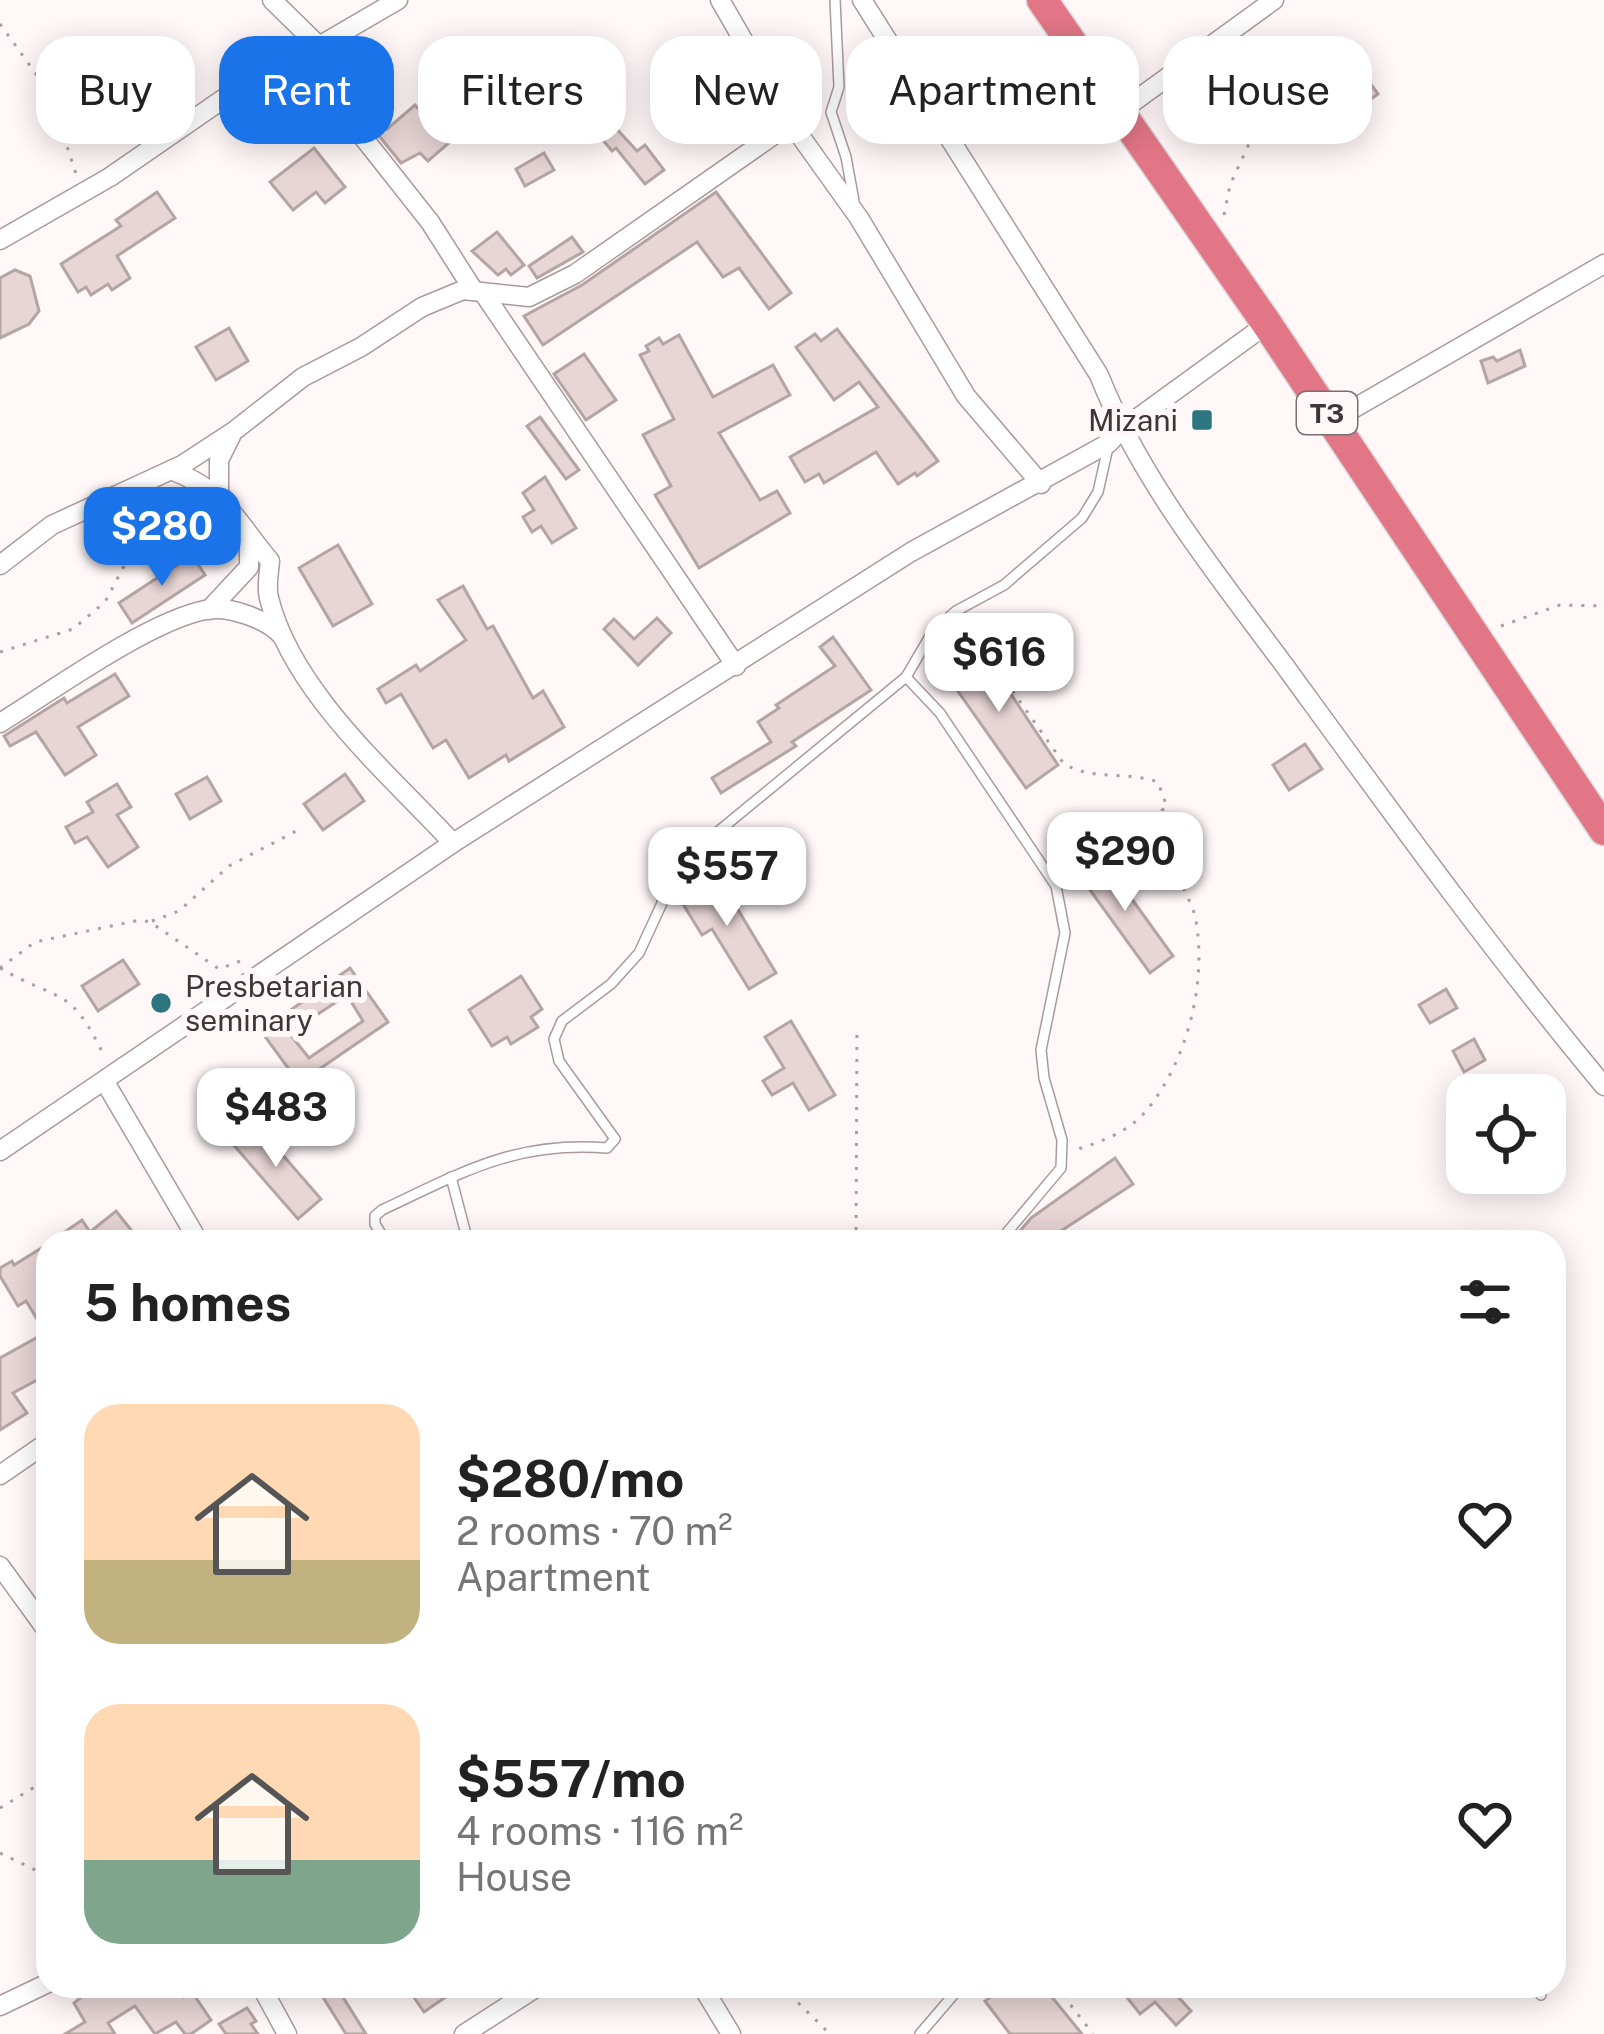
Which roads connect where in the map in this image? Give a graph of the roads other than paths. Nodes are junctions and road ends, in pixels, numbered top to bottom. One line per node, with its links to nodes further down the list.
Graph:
1 (272, 0): 8 (street)
2 (398, 0): 9 (street)
3 (720, 0): 10 (street)
4 (835, 0): 18 (lane)
5 (862, 0): 25 (street)
6 (1042, 0): 11 (highway, T3)
7 (1274, 0): 12 (street)
8 (309, 36)
9 (336, 36)
10 (741, 36)
11 (1066, 36)
12 (1139, 98)
13 (219, 101): 19 (street)
14 (1139, 143): 22 (highway, T3)
15 (368, 144): 21 (street)
16 (762, 144): 21 (street)
17 (806, 144): 18 (street)
18 (859, 218): 27 (street)
19 (0, 240)
20 (1604, 264): 23 (street)
21 (479, 292): 24 (street); 32 (street)
22 (1267, 324): 23 (highway, T3); 25 (street)
23 (1332, 421): 36 (highway, T3)
24 (234, 431): 26 (street); 28 (street)
25 (1115, 436): 27 (street); 34 (lane); 39 (street)
26 (171, 470): 28 (street); 30 (street)
27 (1041, 484): 32 (street)
28 (219, 494): 29 (street)
29 (249, 536): 31 (street); 33 (street)
30 (0, 565)
31 (209, 610): 33 (street); 35 (street)
32 (736, 666): 37 (street)
33 (300, 670): 37 (street)
34 (906, 677): 41 (lane); 45 (lane)
35 (0, 723)
36 (1604, 830)
37 (454, 842): 38 (street)
38 (110, 1079): 40 (street); 42 (street)
39 (1604, 1086)
40 (0, 1151)
41 (451, 1177): 43 (lane); 44 (lane)
42 (192, 1230)
43 (379, 1230)
44 (465, 1230)
45 (1012, 1230)
46 (36, 1450): 47 (street)
47 (0, 1475)
48 (0, 1566): 49 (street)
49 (36, 1616)
50 (36, 1988): 55 (street)
51 (268, 1998): 56 (street)
52 (520, 1998): 57 (street)
53 (709, 1998): 58 (street)
54 (951, 1998): 59 (lane)
55 (0, 2006)
56 (287, 2034)
57 (464, 2034)
58 (731, 2034)
59 (920, 2034)

